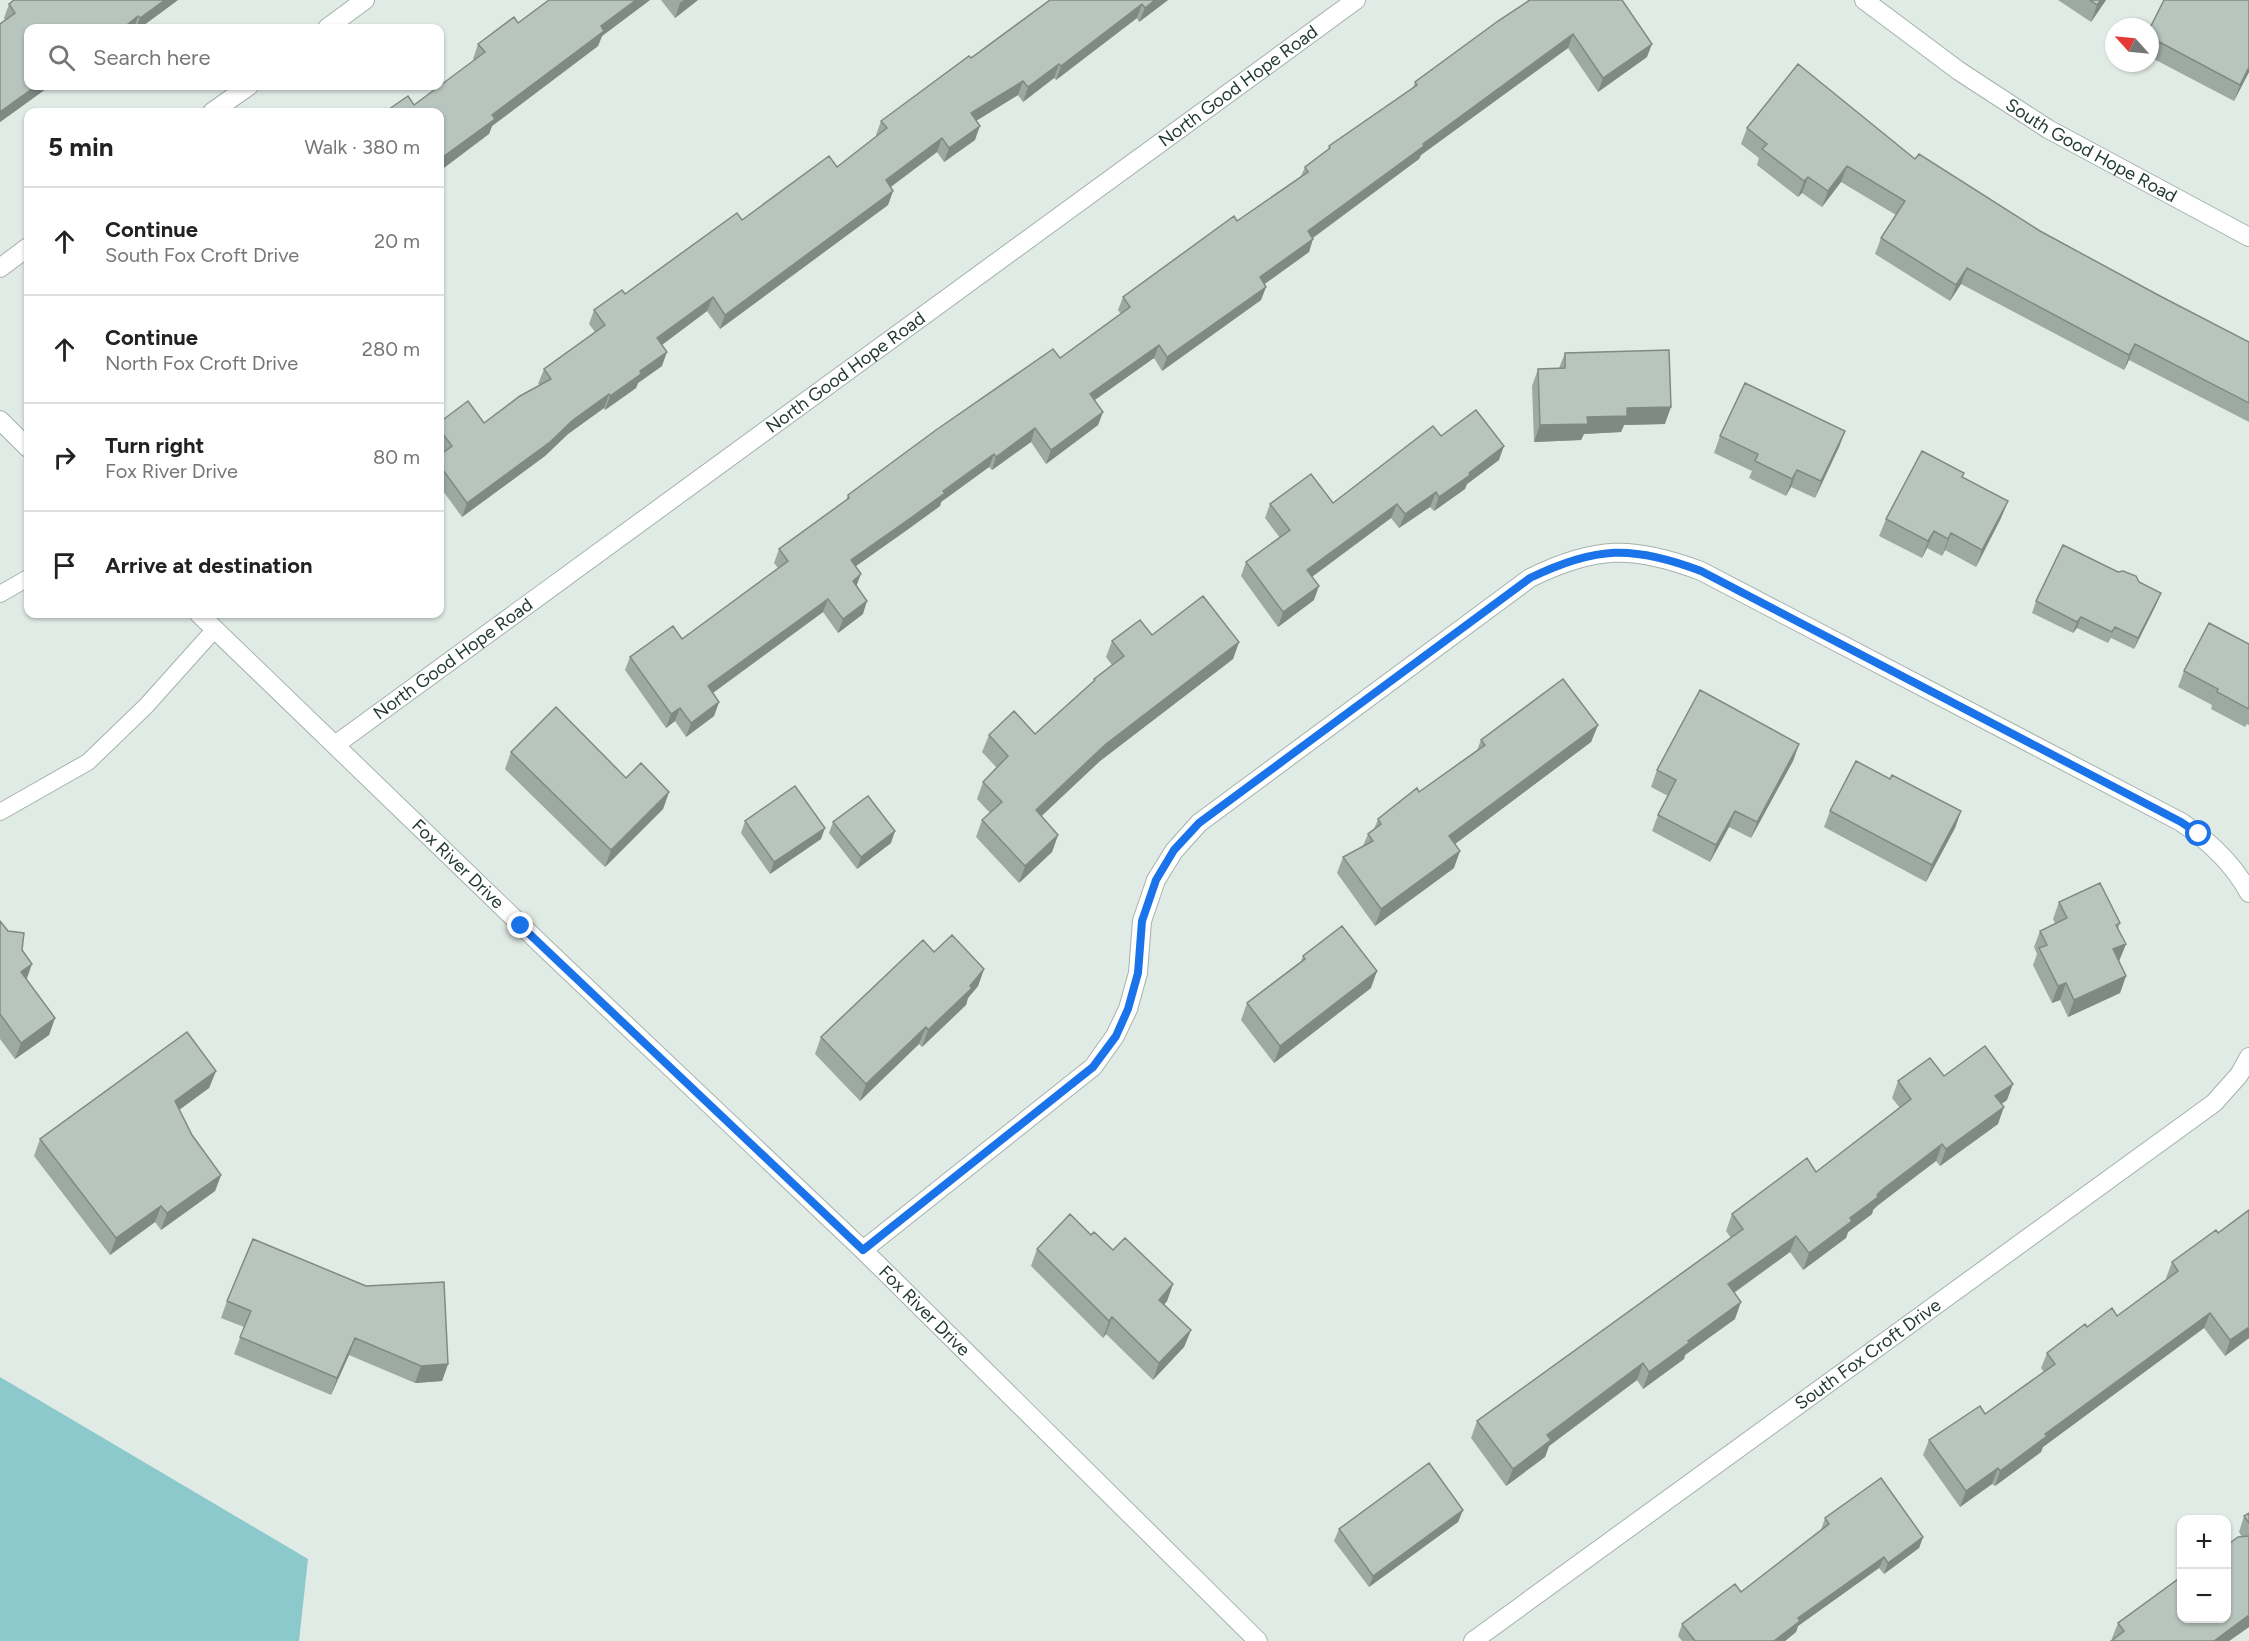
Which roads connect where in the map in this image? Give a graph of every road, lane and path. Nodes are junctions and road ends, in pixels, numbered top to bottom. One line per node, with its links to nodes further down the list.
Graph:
1 (366, 0): 4 (street)
2 (1356, 0): 16 (street, North Good Hope Road)
3 (1864, 0): 7 (street, South Good Hope Road)
4 (333, 24)
5 (243, 90): 6 (street)
6 (218, 108)
7 (2249, 237)
8 (24, 250): 9 (street)
9 (0, 268)
10 (0, 420): 11 (street)
11 (24, 444)
12 (24, 580): 13 (lane)
13 (0, 594)
14 (203, 618): 15 (street, Fox River Drive)
15 (215, 629): 16 (street, Fox River Drive); 17 (lane)
16 (335, 745): 20 (street, Fox River Drive)
17 (0, 813)
18 (2249, 893): 20 (street)
19 (2249, 1058): 22 (street, South Fox Croft Drive)
20 (863, 1250): 21 (street, Fox River Drive)
21 (1258, 1641)
22 (1473, 1641)

